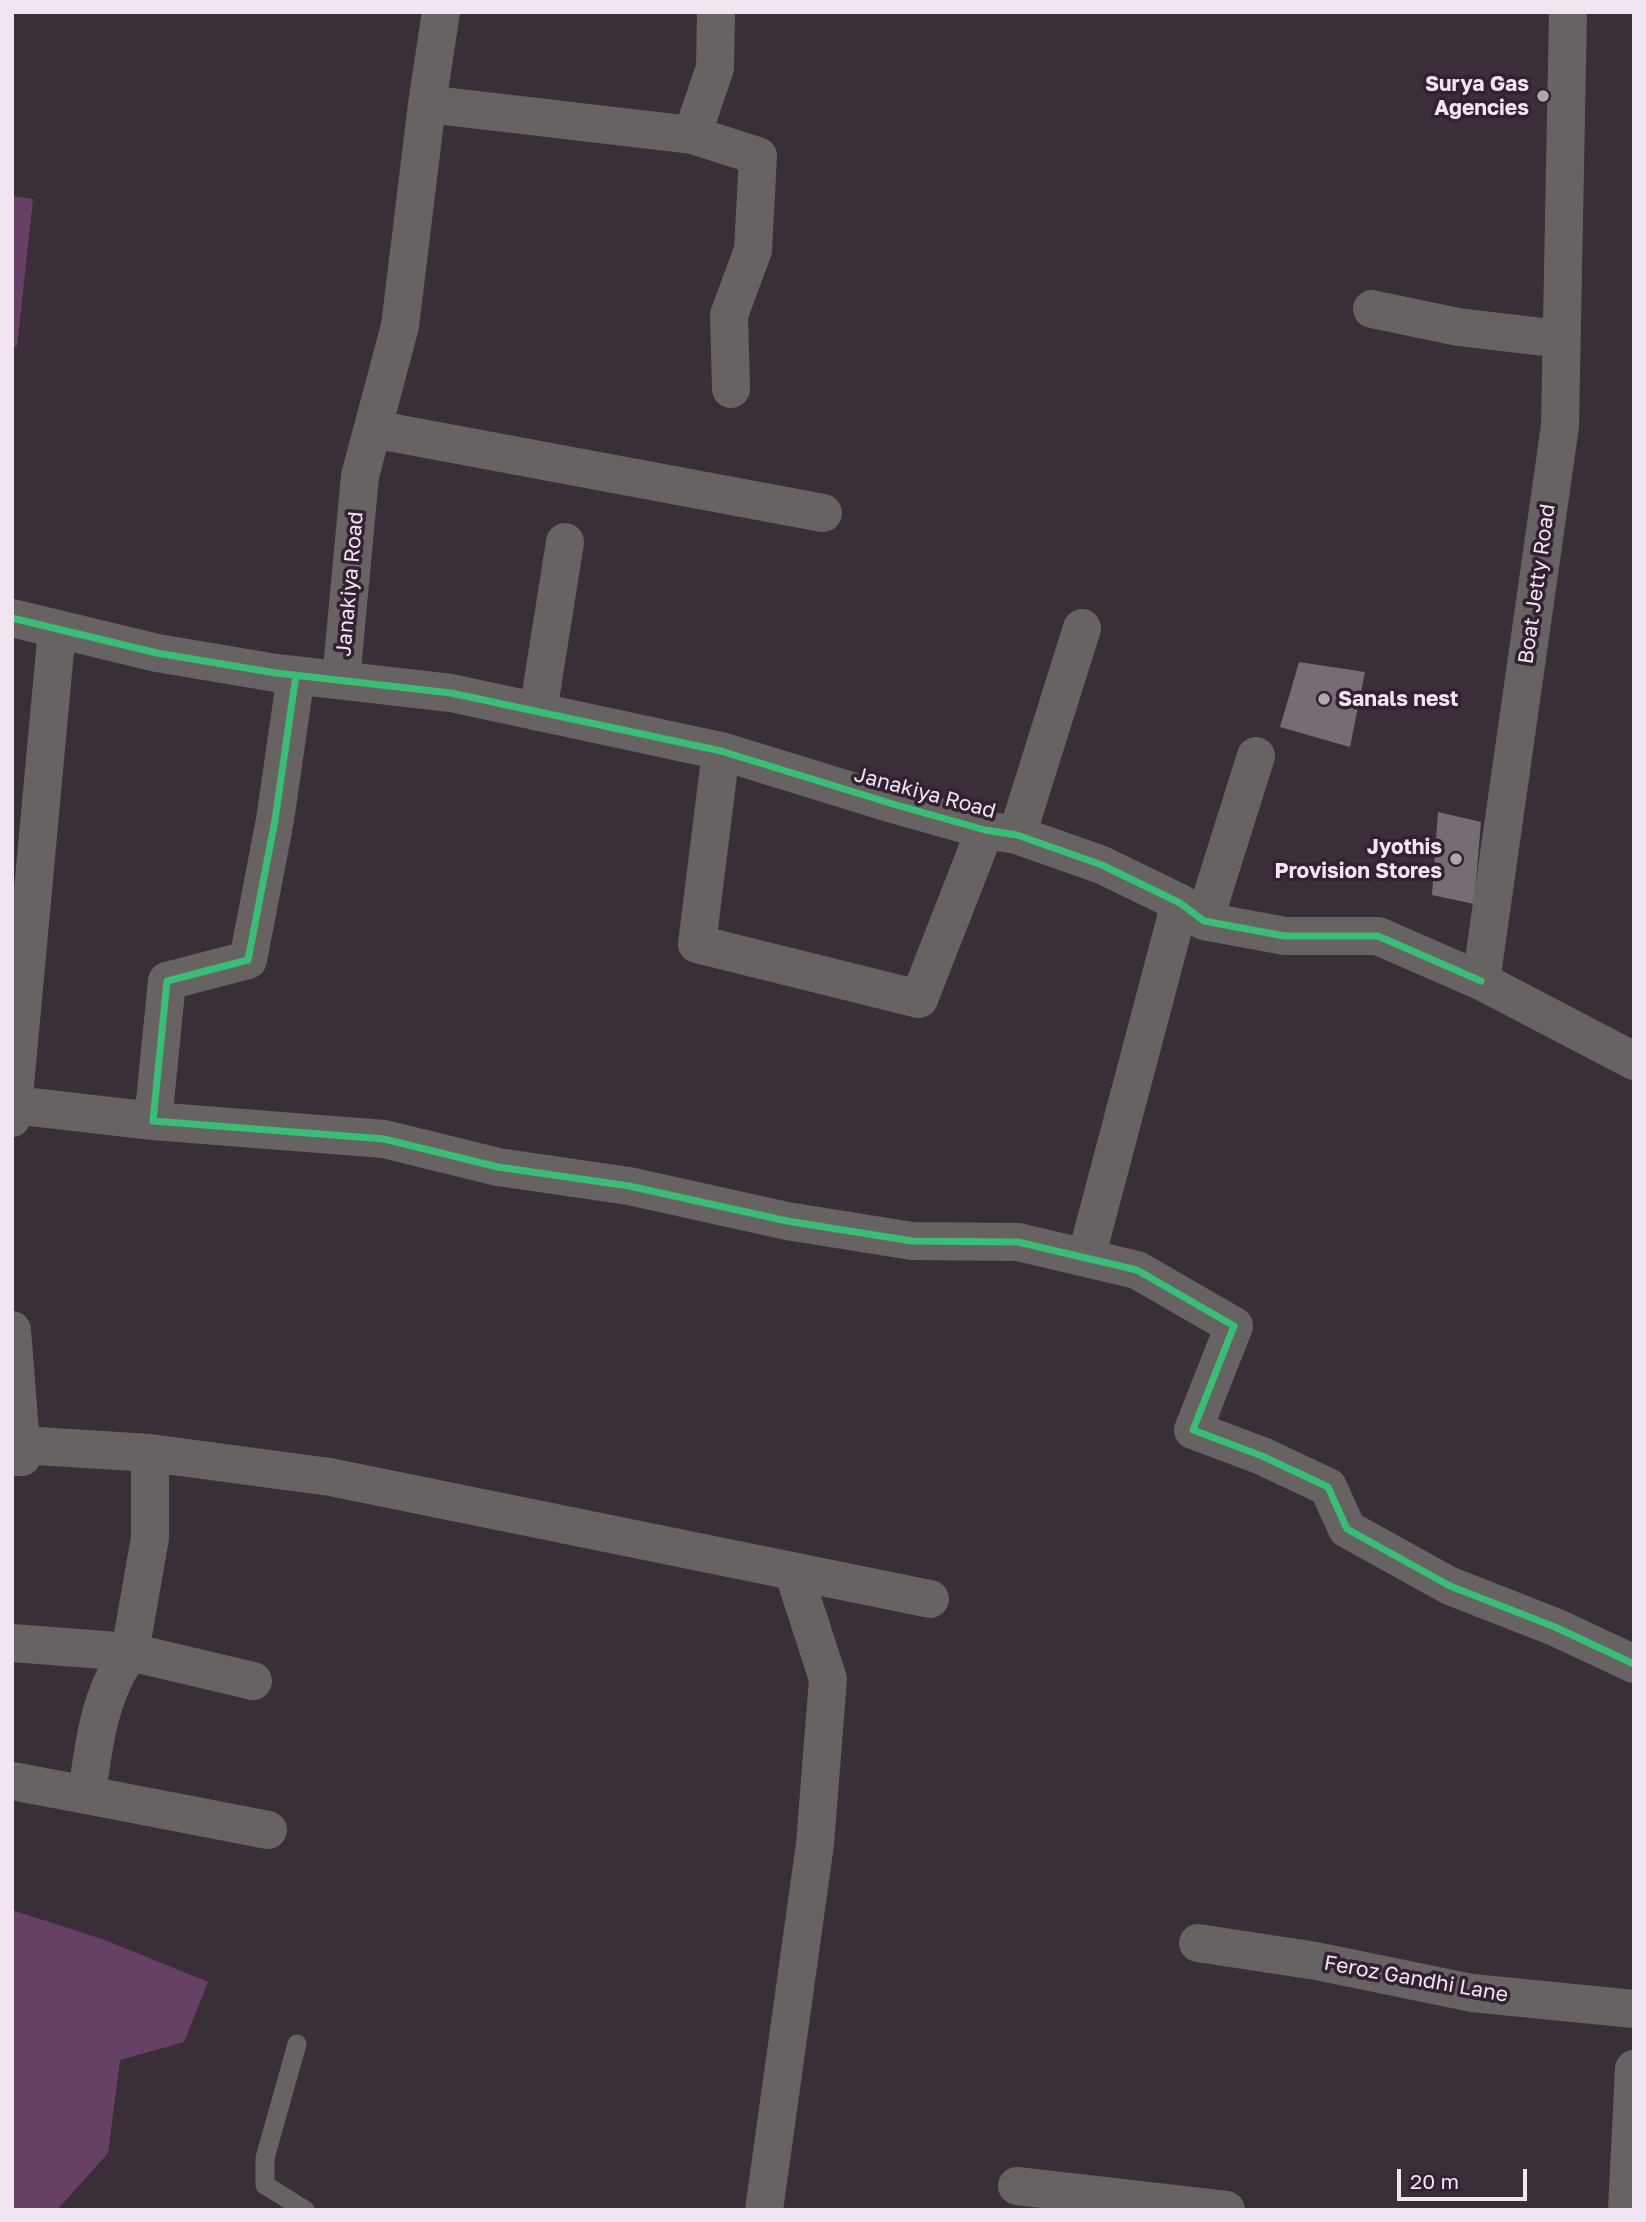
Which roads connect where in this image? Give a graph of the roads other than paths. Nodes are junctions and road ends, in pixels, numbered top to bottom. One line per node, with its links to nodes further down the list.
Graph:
1 (441, 12): 4 (street, Janakiya Road)
2 (716, 12): 5 (street)
3 (1568, 12): 7 (street, Boat Jetty Road)
4 (426, 104): 5 (street); 9 (street, Janakiya Road)
5 (692, 135): 8 (street)
6 (1372, 309): 7 (street)
7 (1561, 339): 22 (street, Boat Jetty Road)
8 (731, 389)
9 (373, 429): 10 (street); 16 (street, Janakiya Road)
10 (824, 513)
11 (565, 542): 17 (street)
12 (12, 618): 14 (street)
13 (1082, 628): 20 (street)
14 (57, 629): 15 (street); 24 (street)
15 (296, 675): 16 (street); 25 (street)
16 (341, 680): 17 (street, Janakiya Road)
17 (538, 712): 18 (street, Janakiya Road)
18 (721, 751): 20 (street, Janakiya Road); 20 (street)
19 (1256, 756): 21 (street)
20 (1001, 833): 21 (street, Janakiya Road)
21 (1192, 912): 22 (street, Janakiya Road); 26 (street)
22 (1480, 982): 23 (street)
23 (1634, 1061)
24 (13, 1111): 25 (street)
25 (153, 1121): 26 (street)
26 (1086, 1258): 34 (street)
27 (12, 1330): 28 (street)
28 (16, 1451): 29 (street)
29 (150, 1453): 30 (street); 33 (street)
30 (793, 1571): 31 (street); 45 (street)
31 (930, 1600)
32 (12, 1643): 33 (street)
33 (130, 1652): 35 (street); 37 (street)
34 (1634, 1664)
35 (253, 1681)
36 (12, 1781): 37 (street)
37 (87, 1795): 38 (street)
38 (268, 1829)
39 (1198, 1943): 40 (street, Feroz Gandhi Lane)
40 (1634, 2009)
41 (297, 2044): 44 (lane)
42 (1634, 2069): 47 (street)
43 (1017, 2186): 46 (street)
44 (305, 2210)
45 (764, 2210)
46 (1226, 2210)
47 (1627, 2210)

